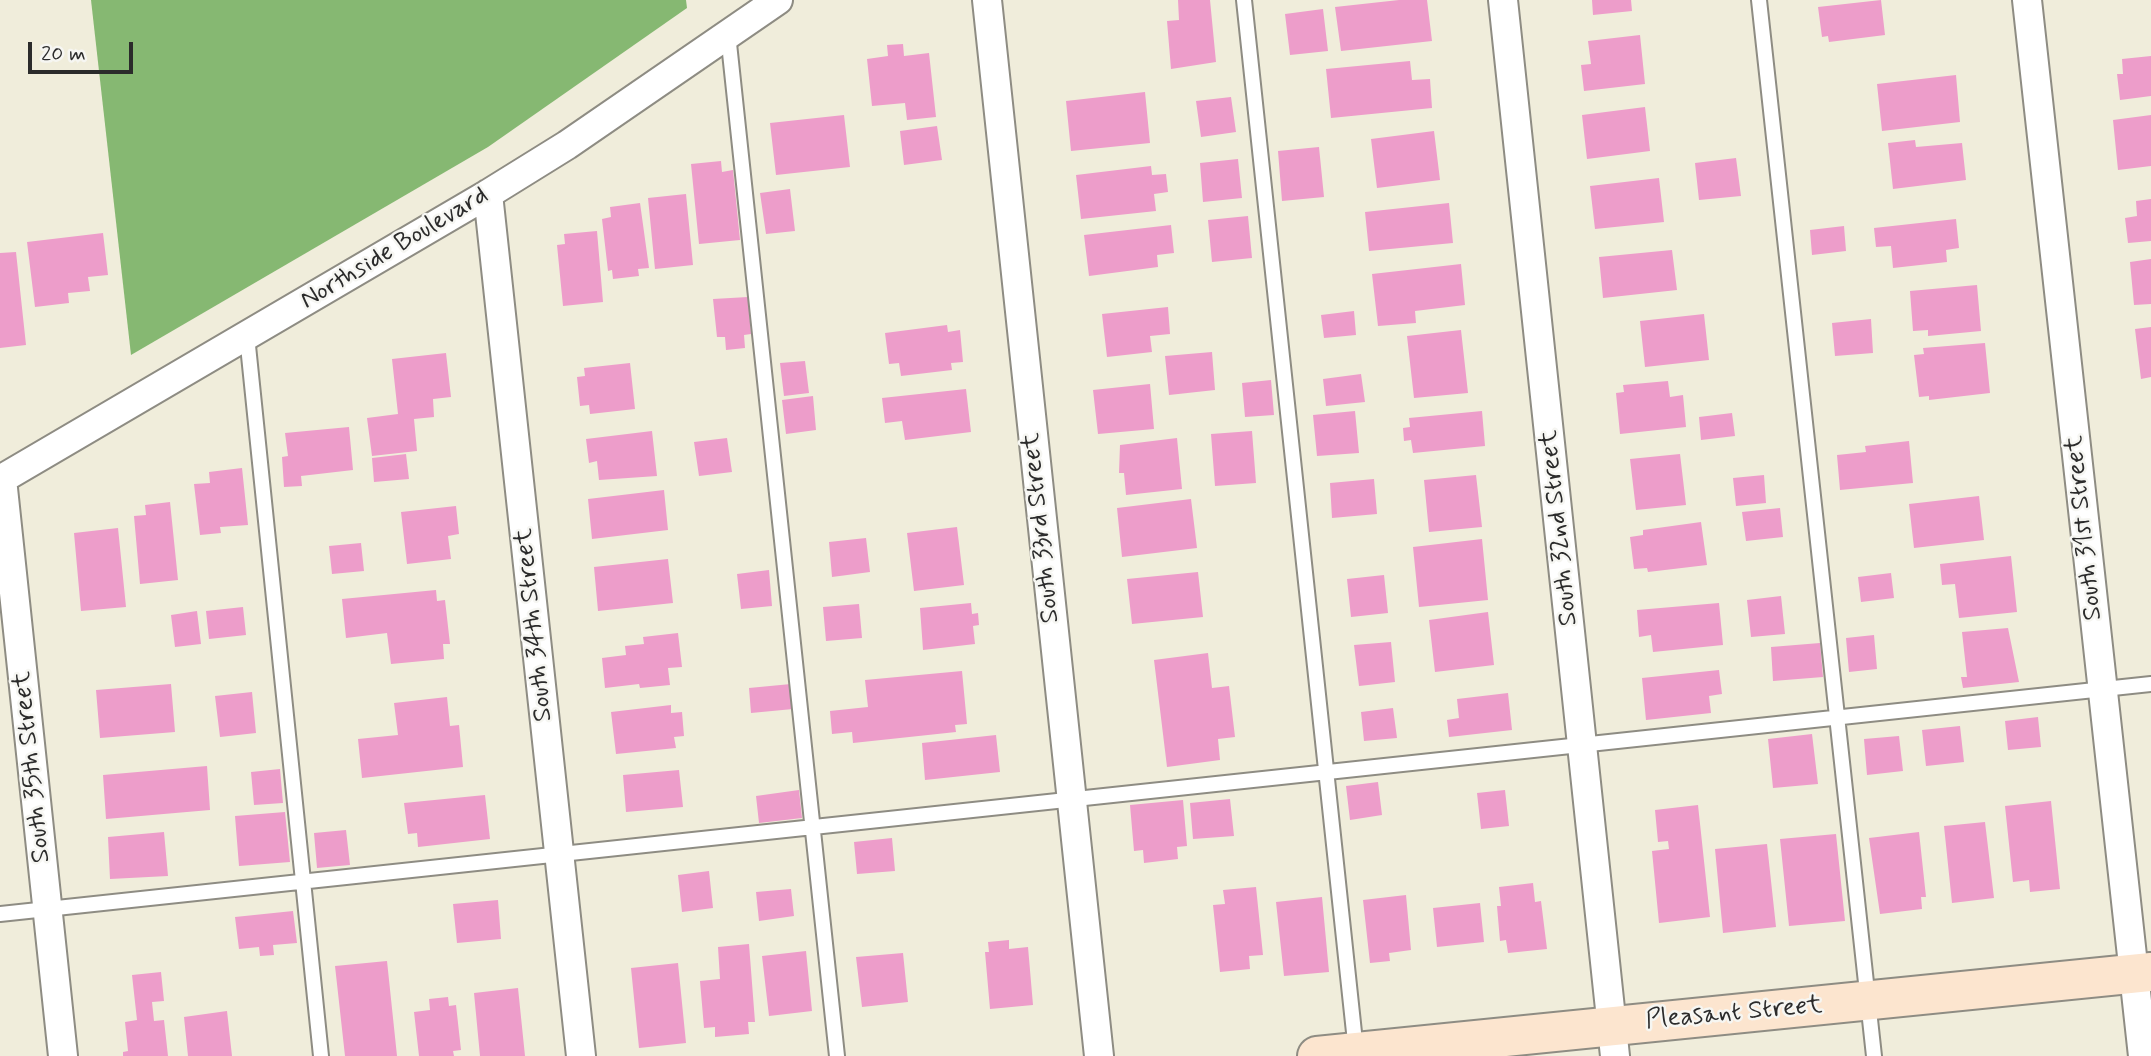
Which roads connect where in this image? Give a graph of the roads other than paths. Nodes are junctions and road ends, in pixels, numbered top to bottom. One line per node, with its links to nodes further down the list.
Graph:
1 (778, 0): 7 (street, Northside Boulevard)
2 (987, 0): 16 (street, South 33rd Street)
3 (1244, 0): 15 (lane)
4 (1503, 0): 14 (street, South 32nd Street)
5 (1759, 0): 13 (lane)
6 (2027, 0): 12 (street, South 31st Street)
7 (728, 34): 8 (street, Northside Boulevard); 17 (lane)
8 (488, 194): 9 (street, Northside Boulevard); 18 (street, South 34th Street)
9 (247, 336): 10 (street, Northside Boulevard); 19 (lane)
10 (1, 479): 20 (street, South 35th Street)
11 (2151, 684): 12 (lane)
12 (2102, 689): 13 (lane); 22 (street, South 31st Street)
13 (1837, 718): 14 (lane); 23 (lane)
14 (1584, 744): 15 (lane); 24 (street, South 32nd Street)
15 (1326, 772): 16 (lane); 25 (lane)
16 (1070, 799): 17 (lane); 30 (street, South 33rd Street)
17 (813, 827): 18 (lane); 29 (lane)
18 (559, 854): 19 (lane); 28 (street, South 34th Street)
19 (303, 881): 20 (lane); 27 (lane)
20 (48, 909): 21 (lane); 26 (street, South 35th Street)
21 (0, 914)
22 (2142, 973): 23 (street, Pleasant Street); 33 (street, South 31st Street)
23 (1868, 1003): 24 (street, Pleasant Street); 32 (lane)
24 (1613, 1040): 25 (street, Pleasant Street)
25 (1356, 1054): 31 (street, Pleasant Street)
26 (63, 1056)
27 (321, 1056)
28 (581, 1056)
29 (837, 1056)
30 (1099, 1056)
31 (1317, 1056)
32 (1874, 1056)
33 (2143, 1056)

